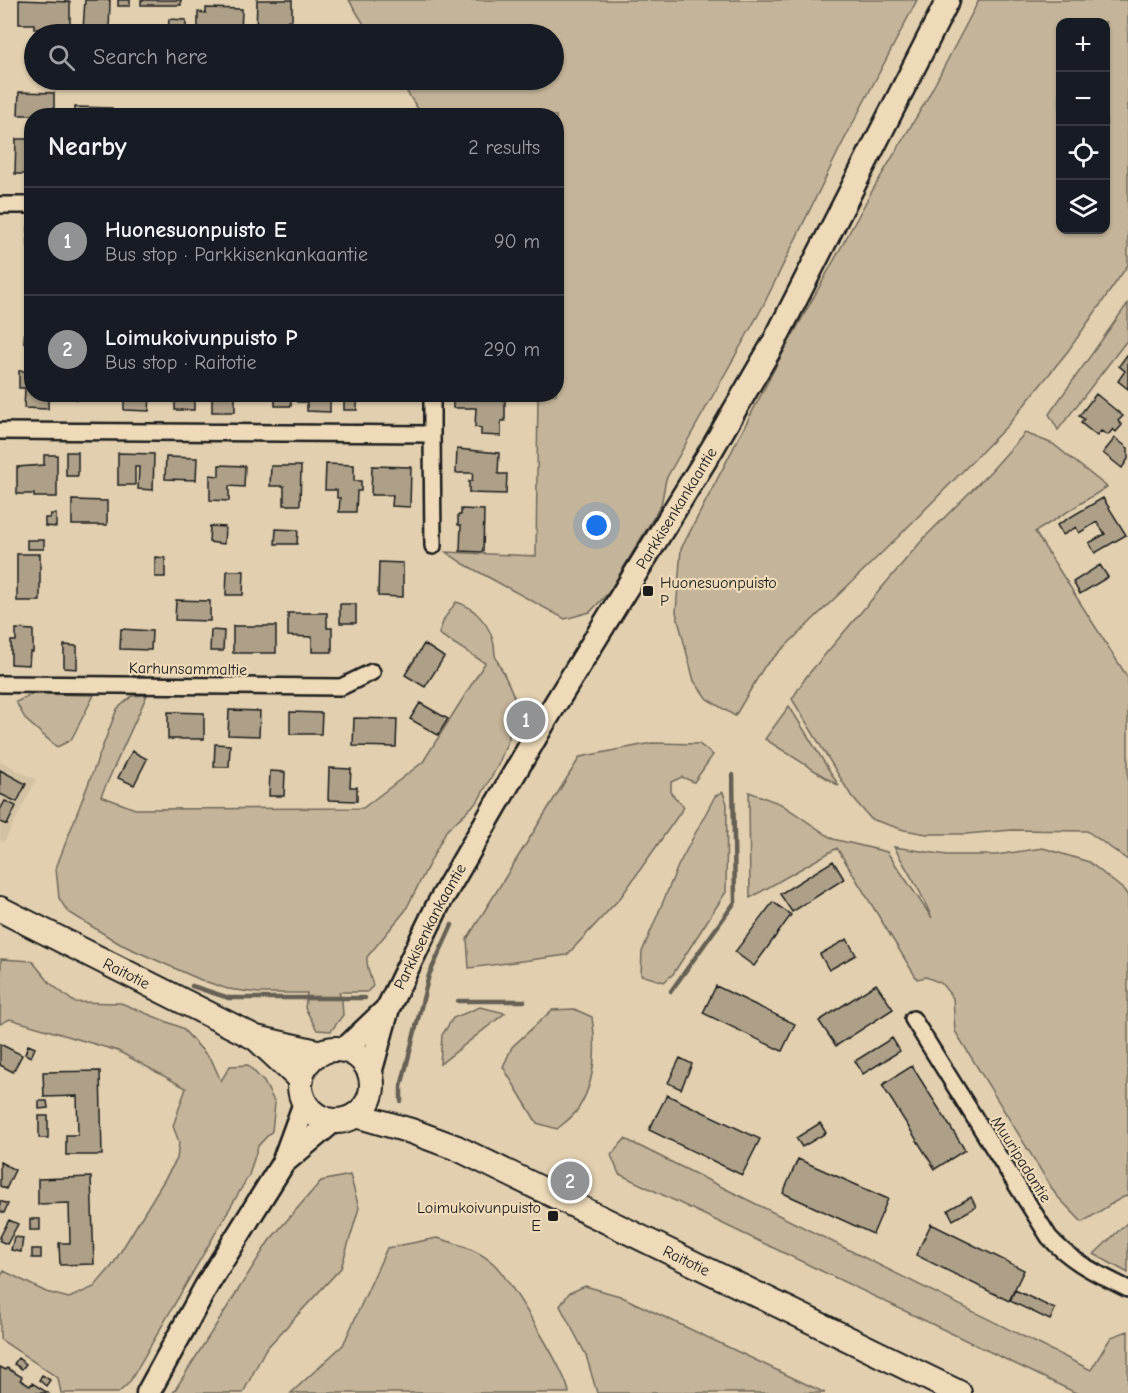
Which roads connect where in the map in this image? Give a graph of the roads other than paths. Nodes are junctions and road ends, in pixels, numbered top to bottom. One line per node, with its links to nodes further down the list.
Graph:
1 (948, 0): 11 (street, Parkkisenkankaantie)
2 (0, 205): 3 (street)
3 (24, 205)
4 (432, 402): 6 (street)
5 (0, 431): 6 (street)
6 (432, 434): 7 (street)
7 (433, 546)
8 (372, 672): 9 (street, Karhunsammaltie)
9 (0, 684)
10 (9, 914): 13 (main road, Raitotie)
11 (388, 1008): 14 (street, Parkkisenkankaantie); 15 (street, Parkkisenkankaantie)
12 (913, 1019): 20 (street, Muuripadantie)
13 (256, 1038): 14 (main road, Raitotie); 16 (main road, Raitotie)
14 (332, 1051): 15 (main road); 16 (main road)
15 (371, 1079): 17 (main road); 18 (main road, Raitotie)
16 (303, 1091): 17 (main road); 19 (street)
17 (345, 1118): 18 (main road, Raitotie); 19 (street)
18 (411, 1131): 22 (main road, Raitotie)
19 (283, 1163): 21 (street)
20 (1128, 1288)
21 (148, 1393)
22 (959, 1393)

